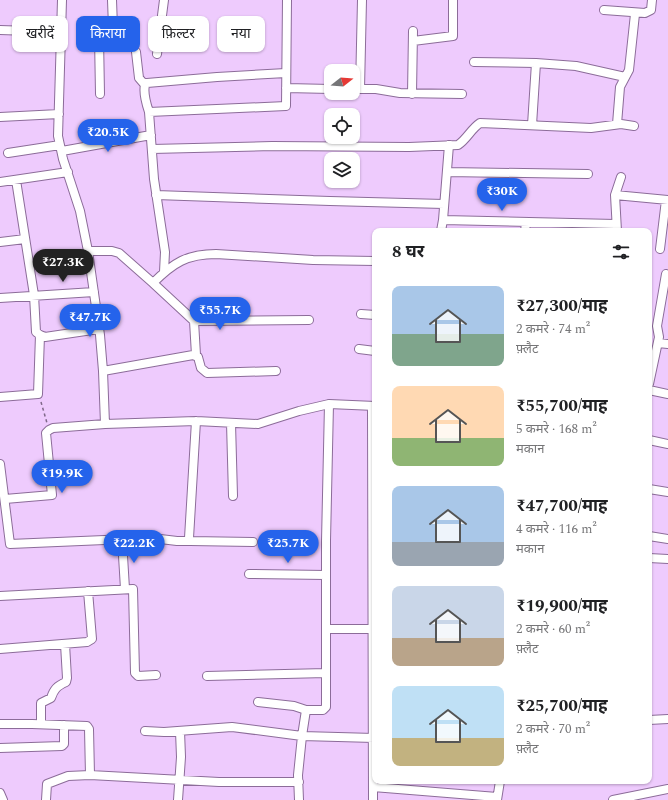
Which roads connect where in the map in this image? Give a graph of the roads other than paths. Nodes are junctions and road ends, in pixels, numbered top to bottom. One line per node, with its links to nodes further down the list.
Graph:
1 (62, 0): 10 (street)
2 (112, 0): 27 (street)
3 (164, 0): 17 (street)
4 (287, 0): 21 (street)
5 (362, 0): 20 (street)
6 (453, 0): 14 (street)
7 (652, 0): 9 (street)
8 (604, 10): 9 (street)
9 (635, 14): 22 (street)
10 (61, 16)
11 (0, 30): 12 (street)
12 (12, 30)
13 (413, 31): 14 (street)
14 (413, 41): 28 (street)
15 (60, 52): 31 (street)
16 (136, 52): 23 (street)
17 (157, 54)
18 (474, 62): 19 (street)
19 (536, 63): 22 (street); 34 (street)
20 (358, 64)
21 (286, 73): 23 (street); 24 (street)
22 (625, 77): 33 (street)
23 (145, 85): 30 (street)
24 (286, 88): 25 (street); 30 (street)
25 (324, 89)
26 (360, 89): 28 (street)
27 (100, 94)
28 (412, 94): 29 (street)
29 (462, 94)
30 (149, 112): 36 (street)
31 (59, 114): 32 (street); 38 (street)
32 (0, 117)
33 (617, 124): 34 (street); 35 (street)
34 (532, 125): 37 (street)
35 (634, 126)
36 (151, 135): 38 (street); 39 (street)
37 (449, 145): 39 (street); 42 (street)
38 (61, 148): 40 (street); 41 (street)
39 (152, 149): 47 (street)
40 (8, 154)
41 (68, 172): 45 (street); 59 (street)
42 (446, 172): 43 (street); 50 (street)
43 (588, 174)
44 (621, 177): 48 (street)
45 (16, 180): 46 (street); 56 (street)
46 (0, 182)
47 (156, 195): 50 (street); 61 (street)
48 (615, 195): 49 (street); 55 (street)
49 (667, 200): 58 (street)
50 (444, 204): 51 (street)
51 (443, 220): 52 (street); 54 (street)
52 (526, 227): 53 (street)
53 (595, 227): 55 (street)
54 (442, 228)
55 (616, 228)
56 (25, 239): 57 (street); 65 (street)
57 (0, 242)
58 (660, 250)
59 (88, 251): 63 (street); 64 (street)
60 (372, 260): 61 (street)
61 (164, 272): 63 (street)
62 (666, 274): 71 (street)
63 (153, 284): 70 (street)
64 (94, 292): 65 (street); 72 (street)
65 (34, 295): 66 (street); 73 (street)
66 (0, 298)
67 (361, 314): 68 (street)
68 (372, 316)
69 (309, 320): 70 (street)
70 (194, 321): 78 (street)
71 (653, 326): 74 (street)
72 (99, 329): 73 (street); 80 (street)
73 (40, 335): 84 (street)
74 (658, 343): 75 (street); 79 (street)
75 (668, 344)
76 (359, 349): 77 (street)
77 (372, 351)
78 (196, 355): 80 (street); 81 (street)
79 (652, 370)
80 (103, 371): 89 (street)
81 (276, 371)
82 (652, 391): 83 (street)
83 (668, 394)
84 (0, 396)
85 (329, 404): 86 (street); 88 (street); 105 (street)
86 (372, 406)
87 (196, 421): 88 (street); 89 (street); 100 (street)
88 (232, 423): 95 (street)
89 (106, 424): 96 (street)
90 (652, 441): 91 (street)
91 (668, 444)
92 (0, 464): 96 (street)
93 (652, 489): 94 (street)
94 (668, 492)
95 (233, 496)
96 (5, 498): 99 (street)
97 (652, 536): 98 (street)
98 (668, 539)
99 (122, 540): 100 (street); 106 (street)
100 (190, 541): 101 (street)
101 (253, 542)
102 (652, 558): 103 (street)
103 (668, 559)
104 (249, 574): 105 (street)
105 (326, 575): 109 (street)
106 (126, 589): 107 (street); 114 (street)
107 (88, 591): 108 (street); 111 (street)
108 (0, 596)
109 (326, 629): 110 (street); 113 (street)
110 (372, 629)
111 (65, 644): 112 (street); 121 (street)
112 (0, 649)
113 (326, 673): 115 (street); 117 (street)
114 (156, 676)
115 (208, 676)
116 (258, 702): 117 (street)
117 (306, 710): 125 (street)
118 (668, 719): 119 (street)
119 (652, 720)
120 (0, 724): 121 (street)
121 (40, 724): 122 (street)
122 (64, 725): 127 (street); 128 (street)
123 (145, 731): 124 (street)
124 (180, 731): 125 (street); 129 (street)
125 (302, 736): 126 (street); 130 (street)
126 (372, 738)
127 (0, 748)
128 (90, 775): 129 (street); 138 (street)
129 (180, 781): 130 (street); 139 (street)
130 (299, 782): 140 (street)
131 (373, 784): 133 (street)
132 (500, 784): 136 (street)
133 (373, 787): 136 (street); 141 (street)
134 (668, 789): 142 (street)
135 (0, 793): 137 (street)
136 (497, 799)
137 (3, 800)
138 (46, 800)
139 (178, 800)
140 (299, 800)
141 (373, 800)
142 (613, 800)

